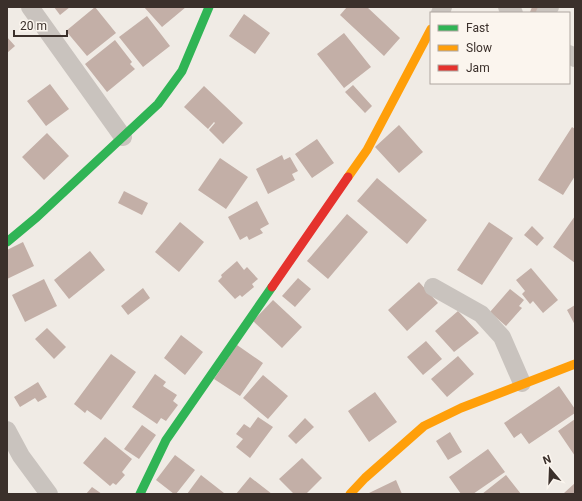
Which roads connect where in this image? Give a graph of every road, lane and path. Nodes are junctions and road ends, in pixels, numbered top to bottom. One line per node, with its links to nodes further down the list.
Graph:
1 (30, 7): 4 (street)
2 (209, 7): 4 (street)
3 (430, 31): 11 (street)
4 (123, 137): 5 (street)
5 (7, 242)
6 (433, 287): 8 (street)
7 (575, 364): 8 (street)
8 (522, 383): 12 (street)
9 (7, 430): 10 (street)
10 (49, 494)
11 (140, 494)
12 (350, 494)

